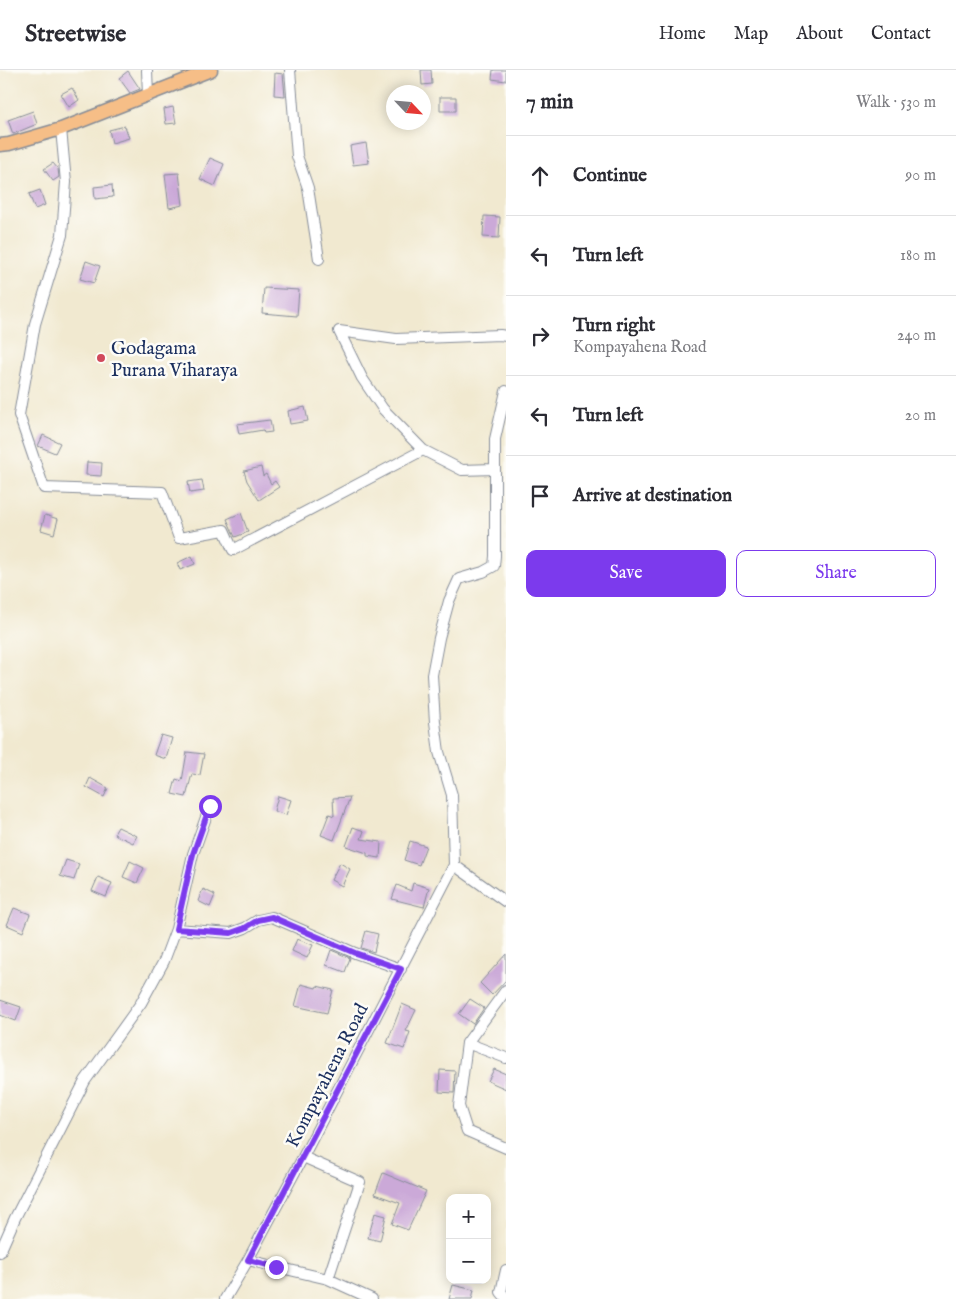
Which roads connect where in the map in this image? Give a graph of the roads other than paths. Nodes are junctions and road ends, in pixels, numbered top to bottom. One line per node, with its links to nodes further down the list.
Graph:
1 (147, 70): 4 (street)
2 (211, 70): 4 (main road)
3 (290, 70): 7 (street)
4 (148, 96): 5 (main road)
5 (61, 130): 6 (main road); 10 (street)
6 (0, 144)
7 (319, 259)
8 (506, 336): 10 (street)
9 (506, 391): 11 (street, Kompayahena Road)
10 (423, 450): 11 (street)
11 (494, 469): 13 (street, Kompayahena Road)
12 (210, 806): 15 (street)
13 (454, 865): 14 (street); 16 (street, Kompayahena Road)
14 (506, 902)
15 (176, 929): 16 (street); 22 (street)
16 (401, 969): 21 (street, Kompayahena Road)
17 (506, 990): 18 (street)
18 (467, 1043): 19 (street); 20 (street)
19 (506, 1058)
20 (506, 1148)
21 (303, 1157): 23 (street, Kompayahena Road); 25 (street)
22 (0, 1252)
23 (248, 1260): 25 (street); 26 (street, Kompayahena Road)
24 (506, 1270): 28 (street)
25 (328, 1279): 27 (street)
26 (225, 1299)
27 (372, 1299)
28 (506, 1299)

